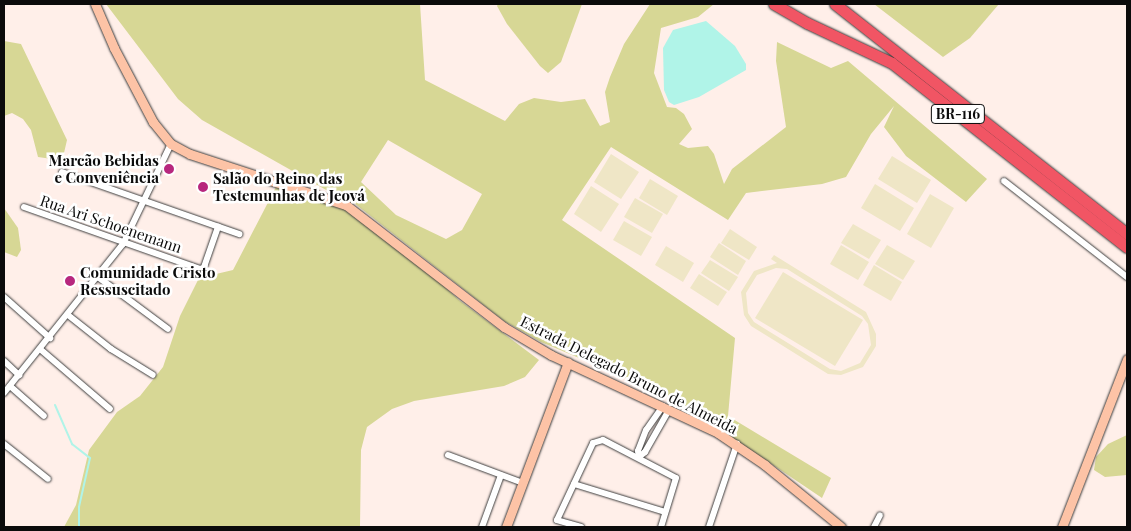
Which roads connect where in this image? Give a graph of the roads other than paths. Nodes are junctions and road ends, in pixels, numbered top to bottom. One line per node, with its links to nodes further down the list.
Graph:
1 (95, 4): 4 (main road, Estrada Delegado Bruno de Almeida)
2 (774, 4): 13 (highway, BR-116)
3 (835, 4): 11 (highway, BR-116)
4 (171, 144): 7 (street); 23 (main road, Estrada Delegado Bruno de Almeida)
5 (62, 172): 7 (street)
6 (1004, 181): 15 (street)
7 (142, 201): 9 (street); 12 (street)
8 (24, 207): 12 (street, Rua Ari Schoenemann)
9 (218, 227): 10 (street); 12 (street, Rua Ari Schoenemann)
10 (239, 234)
11 (1127, 234)
12 (123, 244): 14 (street)
13 (1127, 247)
14 (98, 277): 17 (street); 18 (street)
15 (1127, 277)
16 (4, 297): 19 (street)
17 (68, 315): 19 (street); 25 (street)
18 (168, 329)
19 (50, 338): 20 (street)
20 (40, 349): 24 (street); 29 (street)
21 (1127, 359): 48 (main road)
22 (4, 361): 24 (street)
23 (568, 362): 28 (main road, Estrada Delegado Bruno de Almeida); 37 (main road)
24 (19, 375): 26 (street)
25 (152, 375)
26 (10, 386): 27 (street); 30 (street)
27 (4, 394)
28 (666, 408): 32 (main road, Estrada Delegado Bruno de Almeida); 34 (street); 34 (street)
29 (110, 409)
30 (44, 416)
31 (4, 444): 36 (street)
32 (737, 444): 45 (street); 46 (main road, Estrada Delegado Bruno de Almeida)
33 (448, 455): 35 (street)
34 (639, 457): 38 (street); 39 (street)
35 (501, 475): 37 (street); 41 (street)
36 (48, 479)
37 (523, 482): 42 (main road)
38 (574, 484): 39 (street); 43 (street)
39 (665, 512): 44 (street)
40 (880, 515): 47 (street)
41 (482, 527)
42 (506, 527)
43 (581, 527)
44 (661, 527)
45 (709, 527)
46 (841, 527)
47 (874, 527)
48 (1062, 527)

